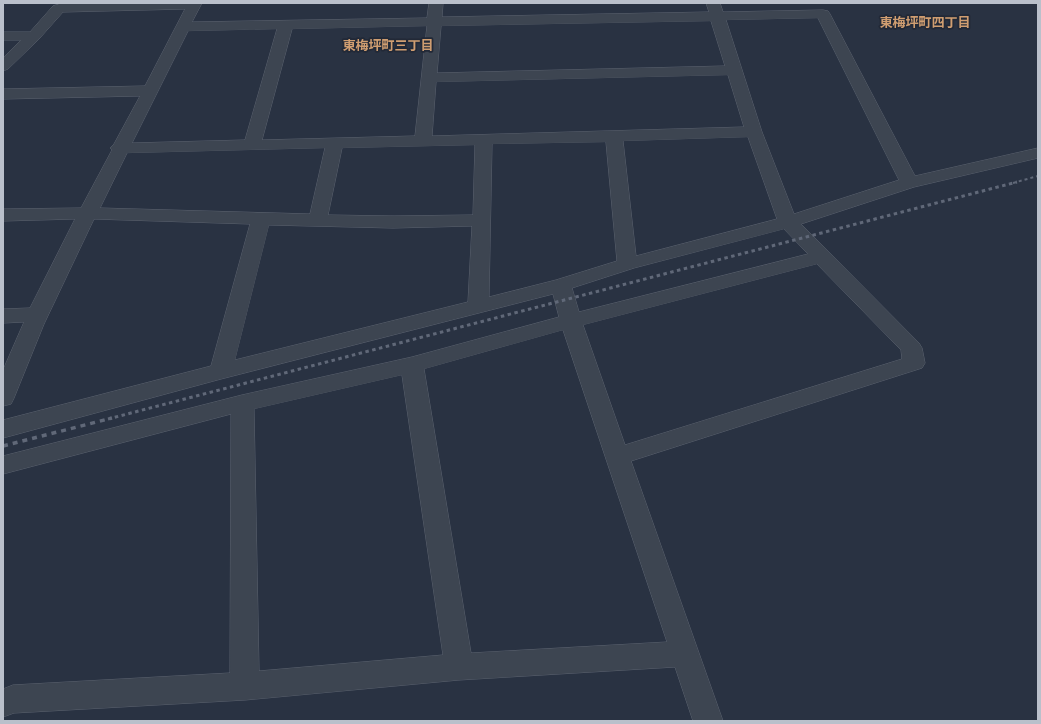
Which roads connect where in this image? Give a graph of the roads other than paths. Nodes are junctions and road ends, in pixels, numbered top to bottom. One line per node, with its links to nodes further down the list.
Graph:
1 (436, 3): 4 (street)
2 (195, 4): 6 (street); 8 (street)
3 (715, 9): 4 (street); 10 (street); 22 (street)
4 (434, 23): 5 (street); 11 (street)
5 (286, 24): 6 (street); 19 (street)
6 (183, 27): 12 (street)
7 (3, 36): 8 (street)
8 (34, 36): 9 (street)
9 (3, 66)
10 (734, 70): 11 (street); 14 (street)
11 (429, 78): 17 (street)
12 (151, 91): 13 (street); 20 (street)
13 (3, 94)
14 (754, 132): 15 (street); 28 (street)
15 (614, 137): 16 (street); 30 (street)
16 (484, 140): 17 (street); 27 (street)
17 (423, 141): 18 (street)
18 (335, 142): 19 (street); 26 (street)
19 (252, 145): 20 (street)
20 (119, 148): 23 (street)
21 (1038, 153): 22 (street)
22 (909, 183): 28 (street)
23 (89, 213): 24 (street); 25 (street); 33 (street)
24 (3, 215)
25 (261, 219): 26 (street); 37 (street)
26 (318, 220): 27 (street)
27 (482, 220): 32 (street)
28 (788, 222): 29 (street); 30 (street)
29 (821, 257): 35 (street); 41 (street)
30 (627, 264): 31 (street)
31 (561, 285): 32 (street); 35 (street)
32 (478, 307): 37 (street)
33 (37, 315): 34 (street); 38 (street)
34 (3, 316)
35 (570, 321): 36 (street); 41 (street)
36 (412, 365): 39 (street); 44 (street)
37 (221, 371): 40 (street)
38 (3, 398)
39 (242, 403): 42 (street); 45 (street)
40 (3, 429)
41 (618, 456): 43 (street)
42 (3, 465)
43 (684, 654): 44 (street); 47 (street)
44 (459, 667): 45 (street)
45 (245, 686): 46 (street)
46 (3, 703)
47 (708, 721)

